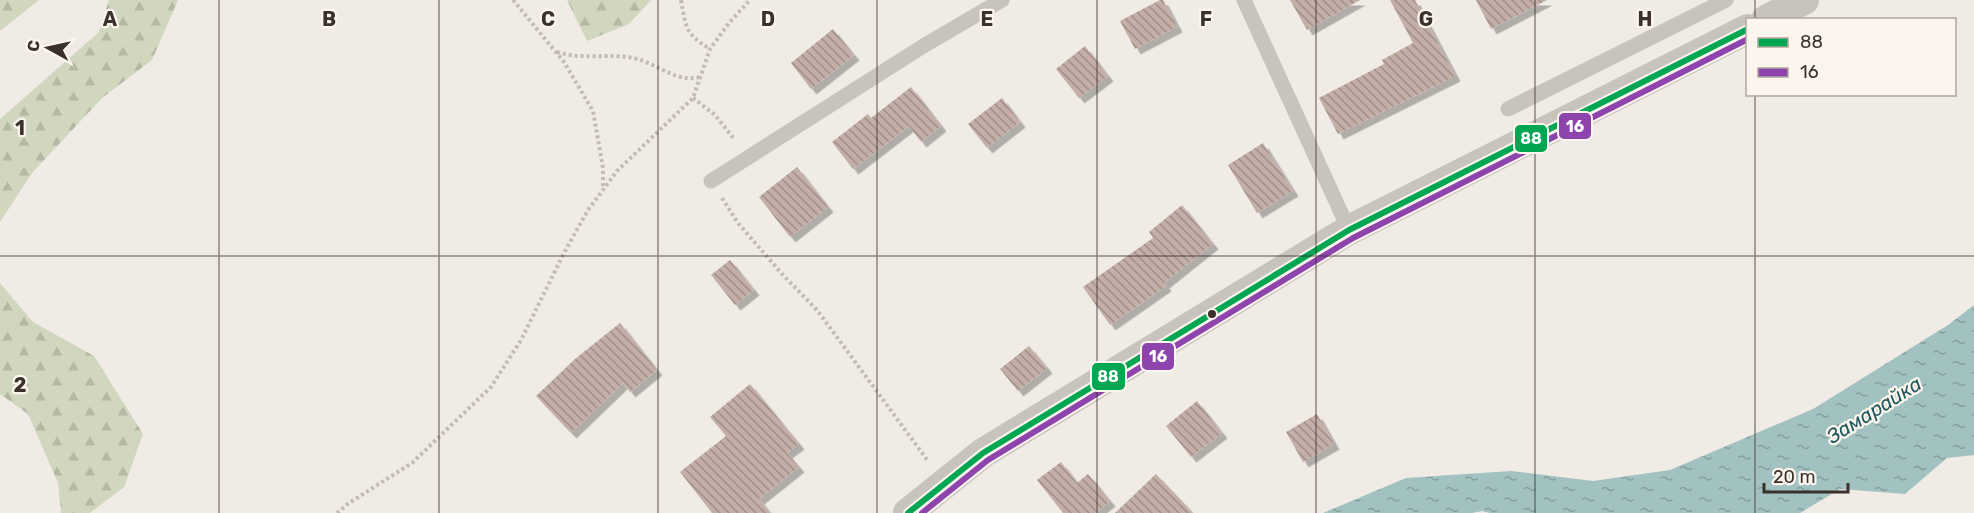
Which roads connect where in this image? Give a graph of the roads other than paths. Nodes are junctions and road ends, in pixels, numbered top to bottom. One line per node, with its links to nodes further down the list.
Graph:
1 (1002, 0): 8 (lane)
2 (1244, 0): 9 (lane)
3 (1726, 0): 7 (lane)
4 (1804, 0): 5 (street)
5 (1770, 18)
6 (1746, 30): 9 (street)
7 (1508, 109)
8 (711, 181)
9 (1349, 230): 10 (street)
10 (908, 513)

